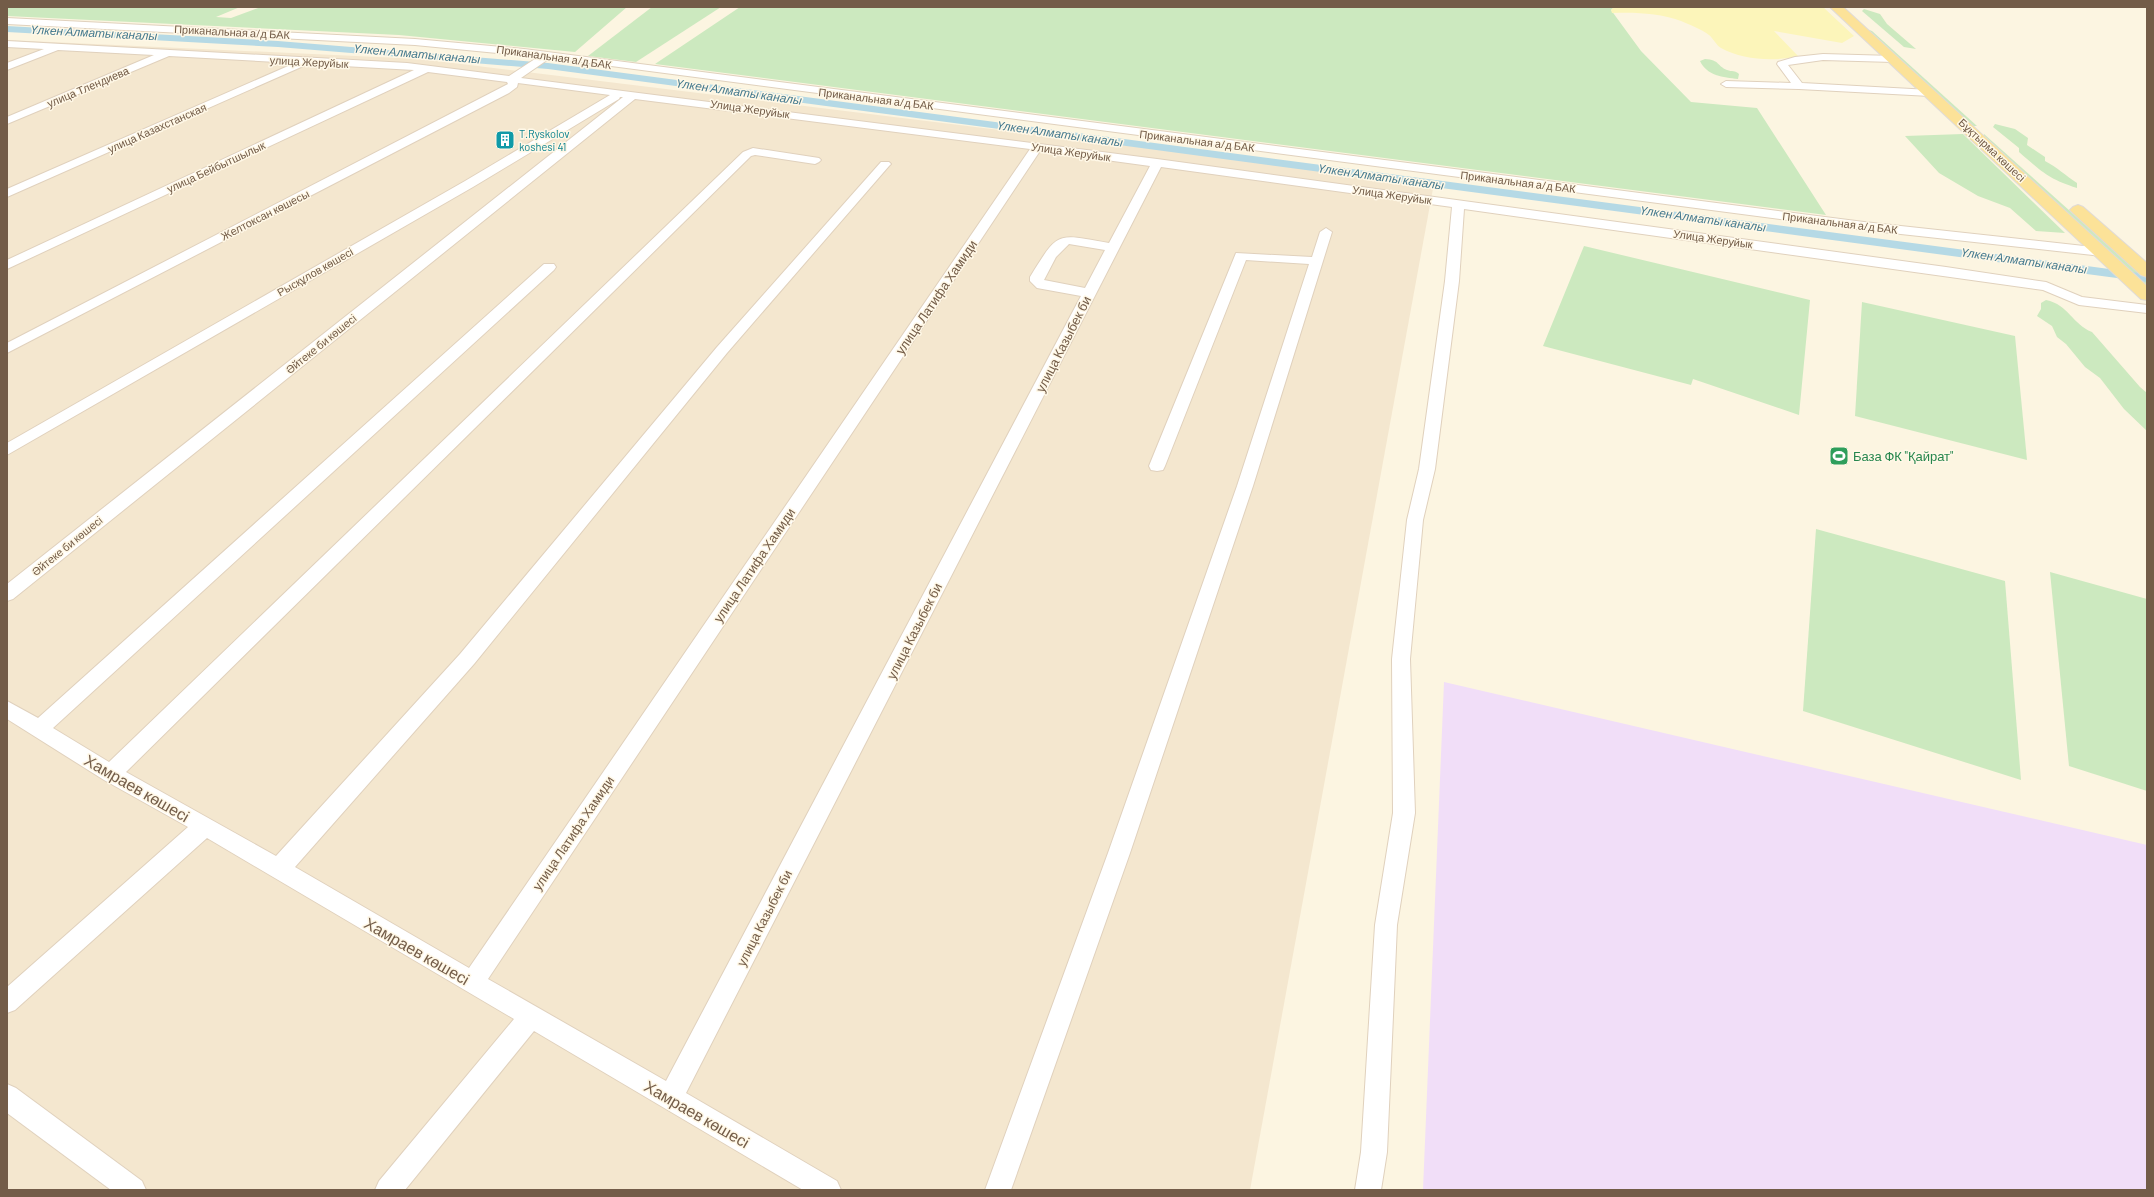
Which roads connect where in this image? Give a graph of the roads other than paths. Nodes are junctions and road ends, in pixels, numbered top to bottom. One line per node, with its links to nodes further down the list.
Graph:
1 (1836, 7): 4 (main road, Бұқтырма көшесі)
2 (1851, 7): 5 (main road, Бұқтырма көшесі)
3 (7, 21): 9 (street, Приканальная а/д БАК)
4 (1857, 26): 5 (main road); 10 (main road, Бұқтырма көшесі)
5 (1874, 27): 20 (main road, Бұқтырма көшесі)
6 (7, 44): 7 (street, улица Жеруйык)
7 (59, 47): 8 (street, улица Жеруйык); 12 (street)
8 (168, 52): 11 (street, улица Жеруйык); 19 (street, улица Тлендиева)
9 (548, 56): 14 (street, Желтоксан көшесы); 31 (street, Приканальная а/д БАК)
10 (1894, 59): 16 (street); 18 (main road, Бұқтырма көшесі)
11 (306, 62): 13 (street, улица Жеруйык); 25 (street, улица Казахстанская)
12 (7, 67)
13 (425, 69): 14 (street, улица Жеруйык); 34 (street, улица Бейбытшылык)
14 (515, 78): 17 (street, улица Жеруйык); 40 (street, Желтоксан көшесы)
15 (1726, 84): 16 (street)
16 (1799, 86): 18 (street)
17 (628, 93): 21 (street, Улица Жеруйык); 41 (street, Рысқұлов көшесі); 43 (street, Әйтеке би көшесі)
18 (1930, 93): 20 (main road, Бұқтырма көшесі)
19 (7, 121)
20 (1970, 129): 31 (main road, Бұқтырма көшесі)
21 (1037, 147): 23 (street, Улица Жеруйык); 49 (street, улица Латифа Хамиди)
22 (815, 160): 46 (street)
23 (1157, 163): 27 (street, Улица Жеруйык); 29 (street, улица Казыбек би)
24 (885, 164): 48 (street)
25 (7, 193)
26 (2069, 202): 30 (main road)
27 (1458, 204): 39 (street, Улица Жеруйык); 58 (street)
28 (1326, 232): 33 (street)
29 (1112, 247): 37 (street, улица Казыбек би); 37 (street)
30 (2129, 254): 31 (main road, Приканальная а/д БАК); 32 (main road, Приканальная а/д БАК); 36 (main road)
31 (2106, 255): 38 (main road, Бұқтырма көшесі)
32 (2147, 256)
33 (1316, 261): 42 (street); 57 (street)
34 (7, 265)
35 (549, 267): 45 (street)
36 (2147, 271)
37 (1089, 293): 53 (street, улица Казыбек би)
38 (2147, 295)
39 (2147, 309)
40 (7, 349)
41 (7, 450)
42 (1157, 466)
43 (7, 594)
44 (7, 709): 45 (street, Хамраев көшесі)
45 (39, 729): 46 (street, Хамраев көшесі)
46 (111, 774): 47 (street, Хамраев көшесі)
47 (205, 826): 48 (street, Хамраев көшесі); 50 (street)
48 (278, 870): 49 (street, Хамраев көшесі)
49 (472, 983): 51 (street, Хамраев көшесі)
50 (7, 1002)
51 (531, 1017): 53 (street, Хамраев көшесі); 55 (street)
52 (7, 1097): 54 (street)
53 (670, 1099): 56 (street, Хамраев көшесі)
54 (133, 1190)
55 (388, 1190)
56 (828, 1190)
57 (998, 1190)
58 (1368, 1190)

